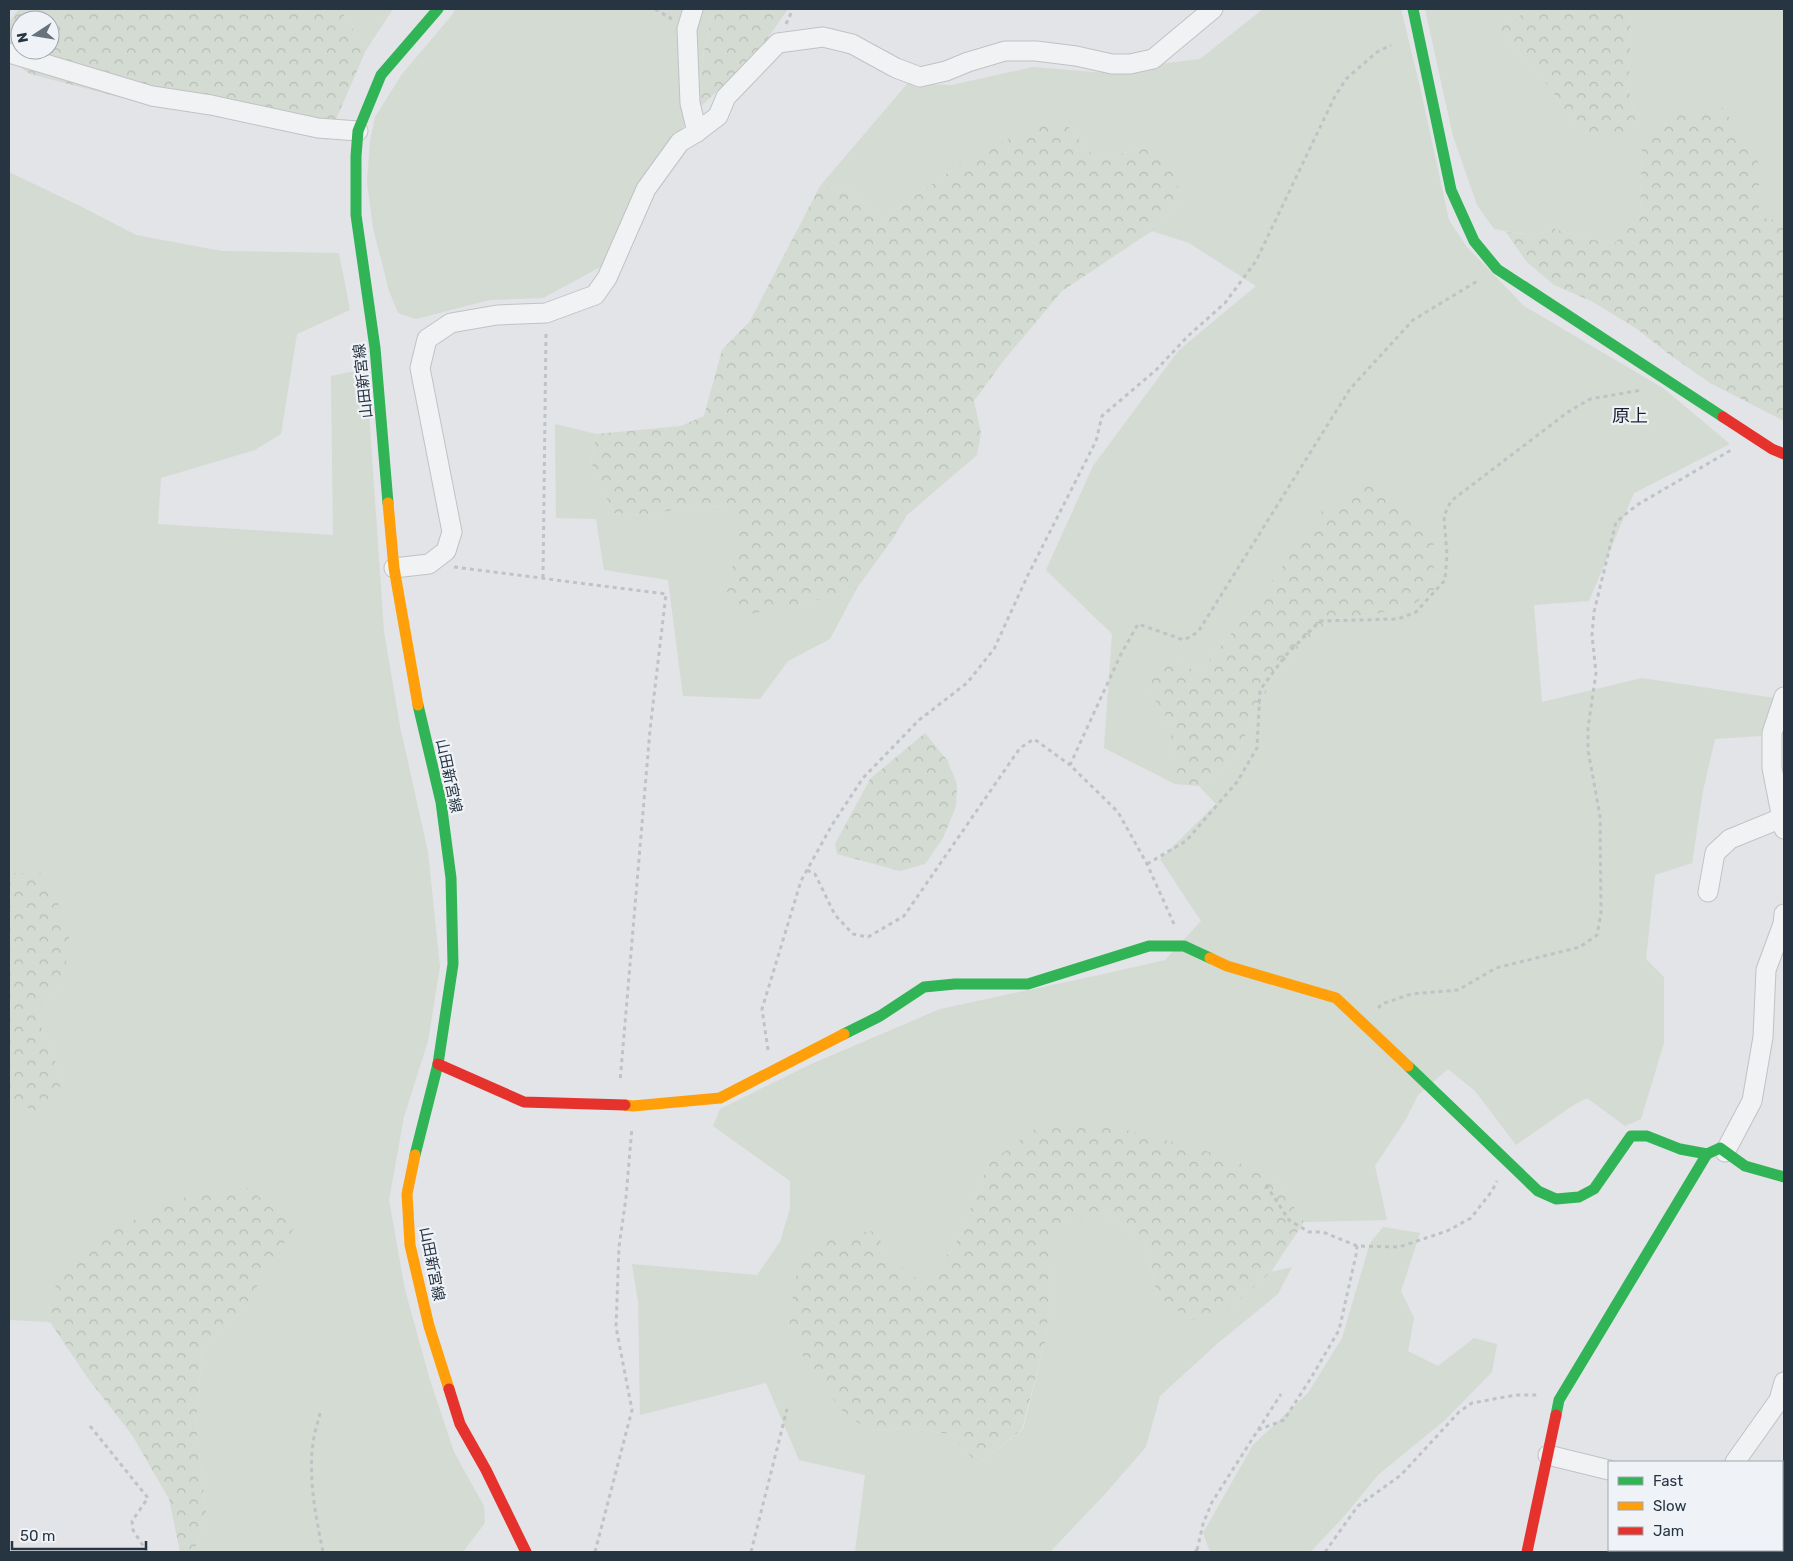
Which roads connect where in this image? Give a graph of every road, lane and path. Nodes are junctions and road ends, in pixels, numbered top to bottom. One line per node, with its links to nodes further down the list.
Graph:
1 (438, 9): 7 (street, 山田新宮線)
2 (692, 9): 8 (street)
3 (1213, 9): 8 (street)
4 (1413, 9): 9 (street)
5 (1391, 45): 21 (path)
6 (9, 53): 7 (street)
7 (358, 131): 15 (street, 山田新宮線)
8 (697, 132): 10 (street)
9 (1497, 270): 11 (street); 18 (path)
10 (546, 313): 14 (street); 16 (path)
11 (1661, 377): 12 (street); 20 (path)
12 (1751, 435): 13 (street); 25 (path)
13 (1784, 454)
14 (429, 564): 15 (street); 16 (path)
15 (394, 568): 26 (street, 山田新宮線)
16 (543, 578): 28 (path)
17 (1784, 697): 19 (street)
18 (1070, 765): 20 (path); 21 (path)
19 (1783, 821): 22 (street)
20 (1147, 864): 24 (path)
21 (807, 870): 27 (path)
22 (1708, 892)
23 (1784, 914): 30 (street)
24 (1184, 946): 25 (street); 27 (street)
25 (1364, 1023): 31 (street)
26 (438, 1064): 28 (street); 47 (street, 山田新宮線)
27 (781, 1066): 29 (street)
28 (618, 1104): 29 (street)
29 (633, 1106): 48 (path)
30 (1716, 1153): 31 (street); 32 (street); 37 (street)
31 (1506, 1159): 34 (path)
32 (1784, 1177)
33 (1266, 1185): 34 (path)
34 (1357, 1246): 41 (path)
35 (1784, 1382): 43 (street)
36 (1282, 1394): 41 (path)
37 (1559, 1400): 42 (street); 51 (path)
38 (787, 1409): 49 (path)
39 (320, 1413): 46 (path)
40 (90, 1426): 45 (path)
41 (1258, 1430): 50 (path)
42 (1548, 1455): 44 (street); 52 (street)
43 (1736, 1461)
44 (1608, 1470)
45 (148, 1552)
46 (323, 1552)
47 (526, 1552)
48 (595, 1552)
49 (750, 1552)
50 (1197, 1552)
51 (1325, 1552)
52 (1527, 1552)

